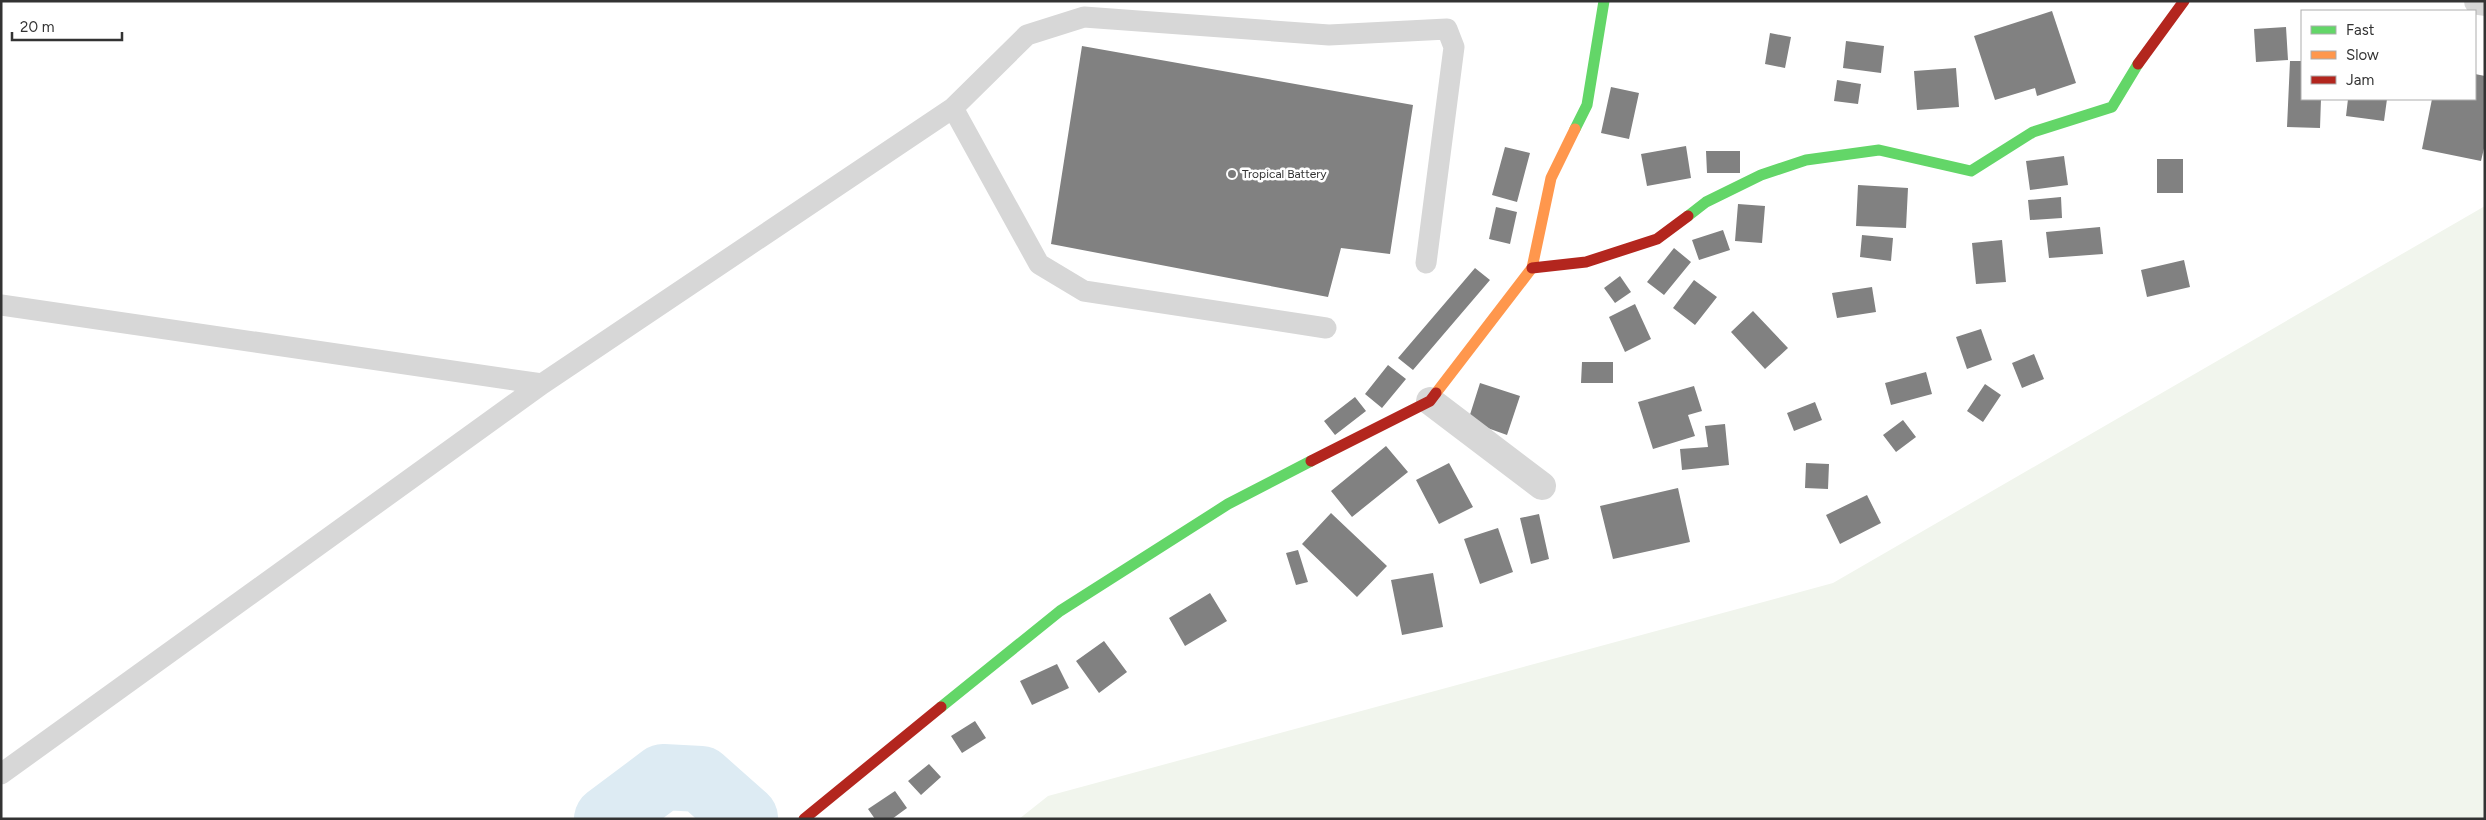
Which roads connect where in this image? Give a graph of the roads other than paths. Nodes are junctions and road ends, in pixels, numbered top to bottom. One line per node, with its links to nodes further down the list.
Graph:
1 (1604, 1): 7 (street)
2 (2184, 1): 7 (street)
3 (2478, 1): 4 (street)
4 (2485, 2)
5 (953, 108): 6 (lane); 9 (lane); 10 (lane)
6 (1426, 263)
7 (1532, 268): 11 (street)
8 (1, 304): 10 (lane)
9 (1326, 328)
10 (542, 384): 13 (lane)
11 (1430, 402): 12 (street); 14 (street)
12 (1542, 486)
13 (1, 774)
14 (804, 819)

